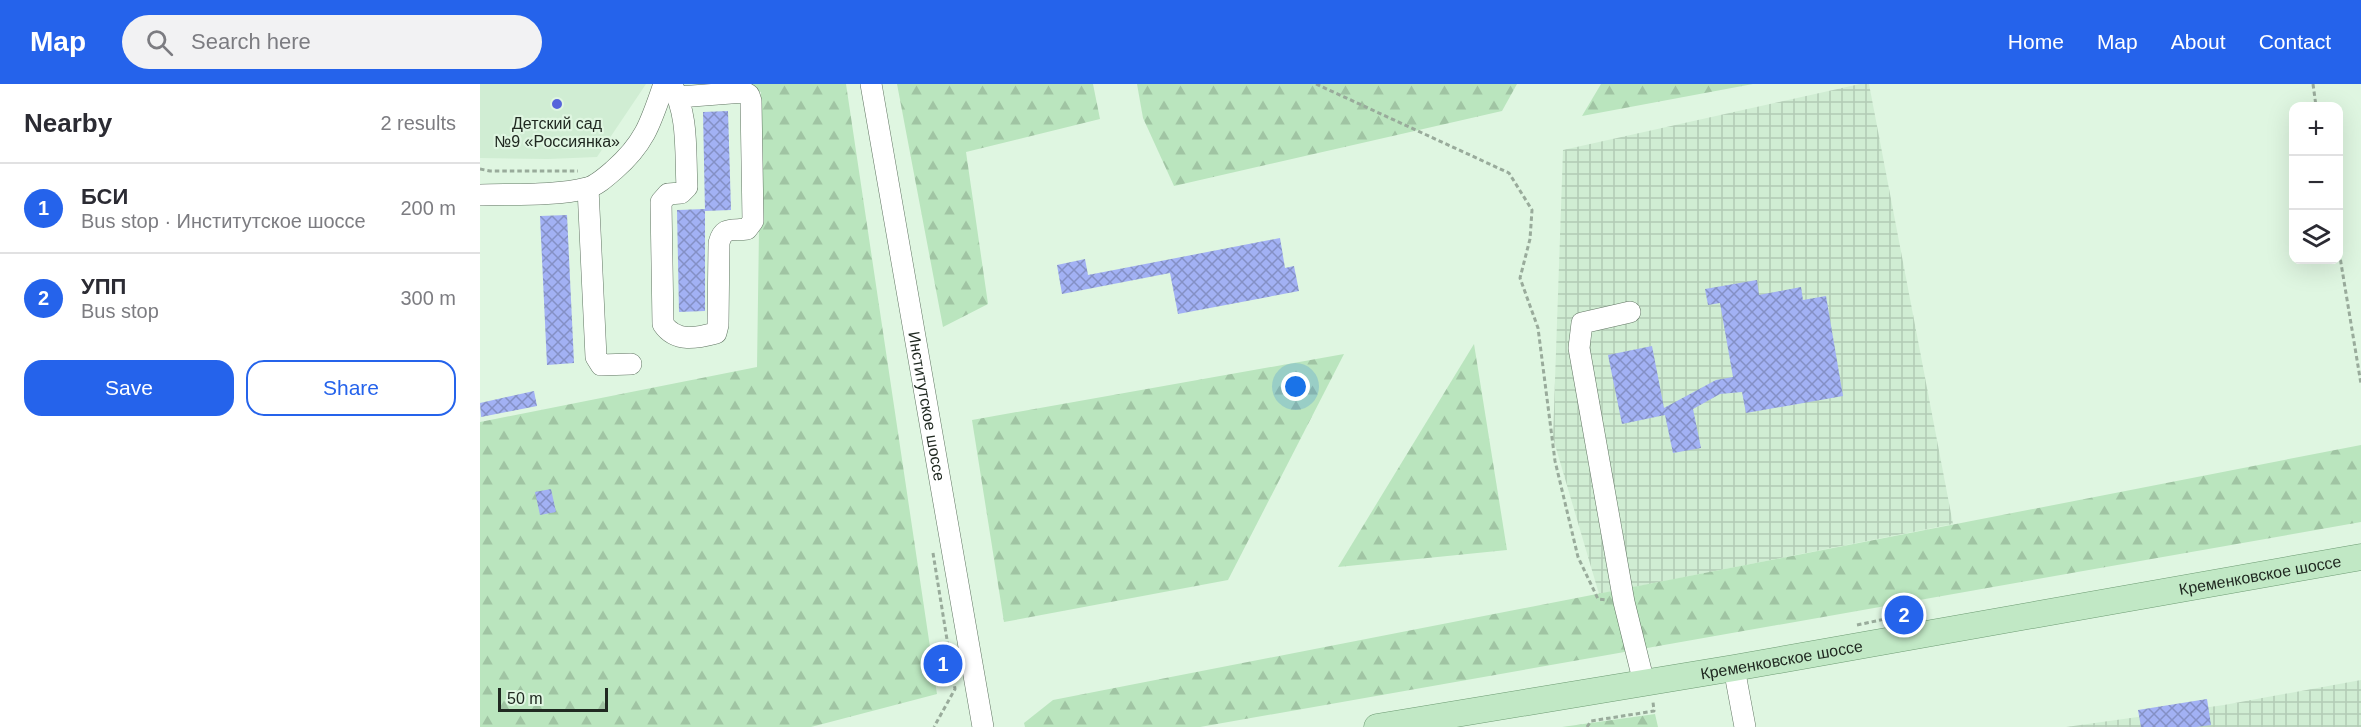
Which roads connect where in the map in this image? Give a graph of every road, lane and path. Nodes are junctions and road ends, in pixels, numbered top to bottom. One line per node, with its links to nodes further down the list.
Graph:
1 (871, 84): 19 (street, Институтское шоссе)
2 (1316, 84): 15 (path)
3 (2313, 84): 5 (path)
4 (672, 88): 4 (street); 7 (street)
5 (2315, 102)
6 (480, 169): 7 (path)
7 (587, 179): 8 (street); 11 (street)
8 (480, 195)
9 (2341, 264): 12 (path)
10 (1630, 312): 15 (street)
11 (631, 364)
12 (2361, 384)
13 (933, 550): 18 (path)
14 (2361, 557): 16 (main road, Кременковское шоссе)
15 (1624, 603): 17 (street)
16 (1734, 668): 17 (main road, Кременковское шоссе); 21 (street)
17 (1644, 683): 20 (main road, Кременковское шоссе)
18 (934, 727)
19 (983, 727)
20 (1377, 727)
21 (1745, 727)

